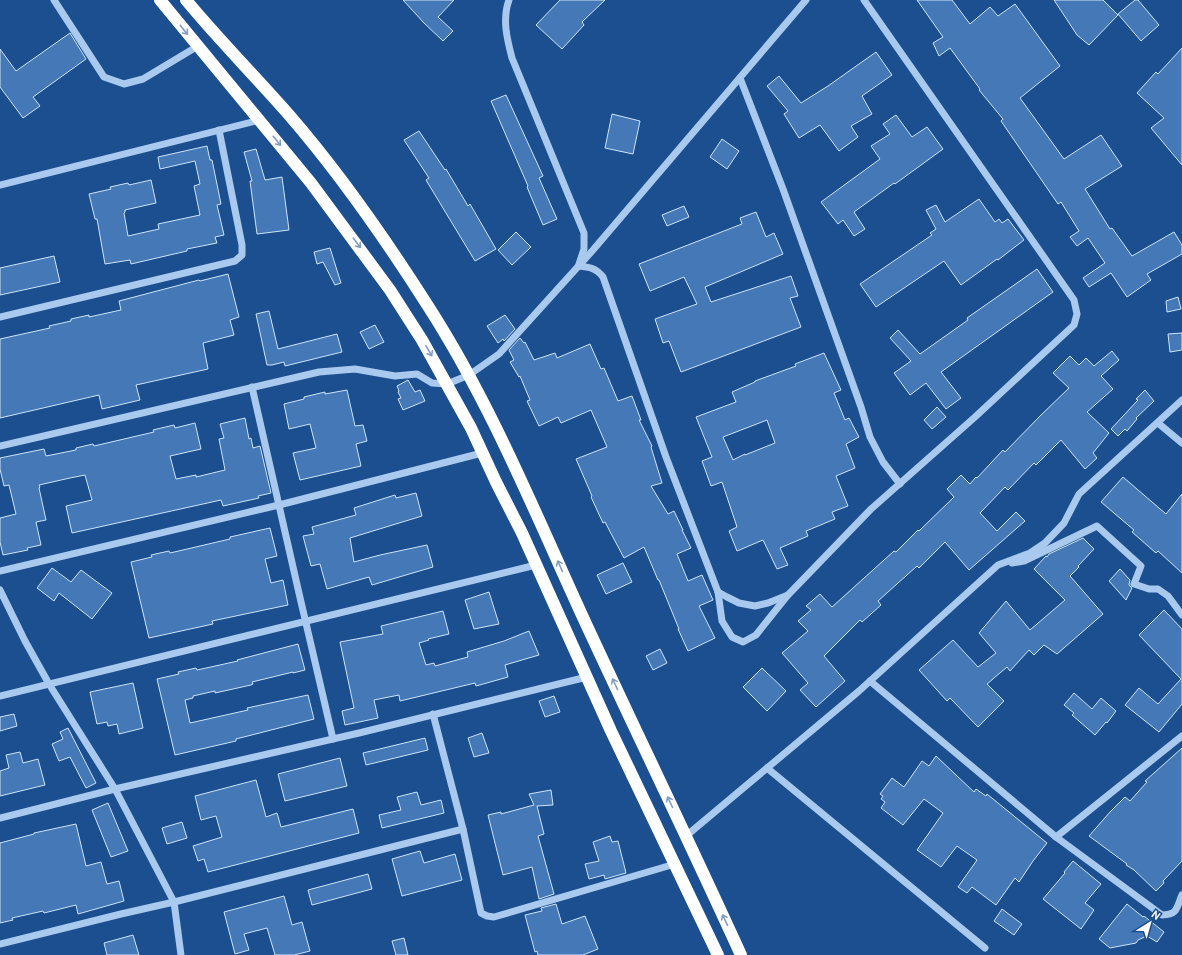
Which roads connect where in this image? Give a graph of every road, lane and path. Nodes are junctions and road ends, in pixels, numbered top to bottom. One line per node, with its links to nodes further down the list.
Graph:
1 (54, 0): 7 (street)
2 (160, 0): 7 (highway, one-way to 7)
3 (186, 0): 14 (highway)
4 (509, 0): 12 (street)
5 (806, 0): 8 (street)
6 (864, 0): 22 (street)
7 (198, 46): 9 (highway)
8 (740, 78): 12 (street); 22 (street)
9 (260, 120): 10 (street); 15 (highway, one-way to 15)
10 (219, 130): 11 (street); 13 (street)
11 (0, 185)
12 (579, 266): 14 (street); 28 (street)
13 (0, 317)
14 (469, 375): 15 (street); 43 (highway, one-way to 14)
15 (447, 384): 16 (street); 21 (highway)
16 (252, 388): 20 (street); 23 (street)
17 (1182, 400): 18 (street)
18 (1158, 423): 19 (street); 25 (street)
19 (1182, 443)
20 (0, 446)
21 (482, 453): 23 (street); 24 (highway)
22 (900, 484): 29 (street)
23 (279, 505): 26 (street); 31 (street)
24 (536, 565): 31 (street); 32 (highway)
25 (998, 565): 30 (street); 33 (street)
26 (0, 571)
27 (0, 590): 34 (street)
28 (718, 592): 29 (street); 29 (street)
29 (788, 595)
30 (1182, 615)
31 (305, 621): 34 (street); 38 (street)
32 (587, 677): 36 (street); 45 (highway)
33 (870, 681): 39 (street); 44 (street)
34 (49, 684): 35 (street); 40 (street)
35 (0, 696)
36 (433, 714): 38 (street); 42 (street)
37 (1182, 736): 44 (street)
38 (333, 738): 40 (street)
39 (767, 768): 43 (street); 49 (street)
40 (114, 789): 41 (street); 47 (street)
41 (0, 818)
42 (463, 829): 45 (street); 47 (street)
43 (686, 836): 52 (highway, one-way to 43)
44 (1056, 837): 46 (street)
45 (675, 864): 51 (highway)
46 (1182, 895)
47 (174, 902): 48 (street); 50 (street)
48 (0, 944)
49 (985, 948)
50 (181, 955)
51 (718, 955)
52 (742, 955)

